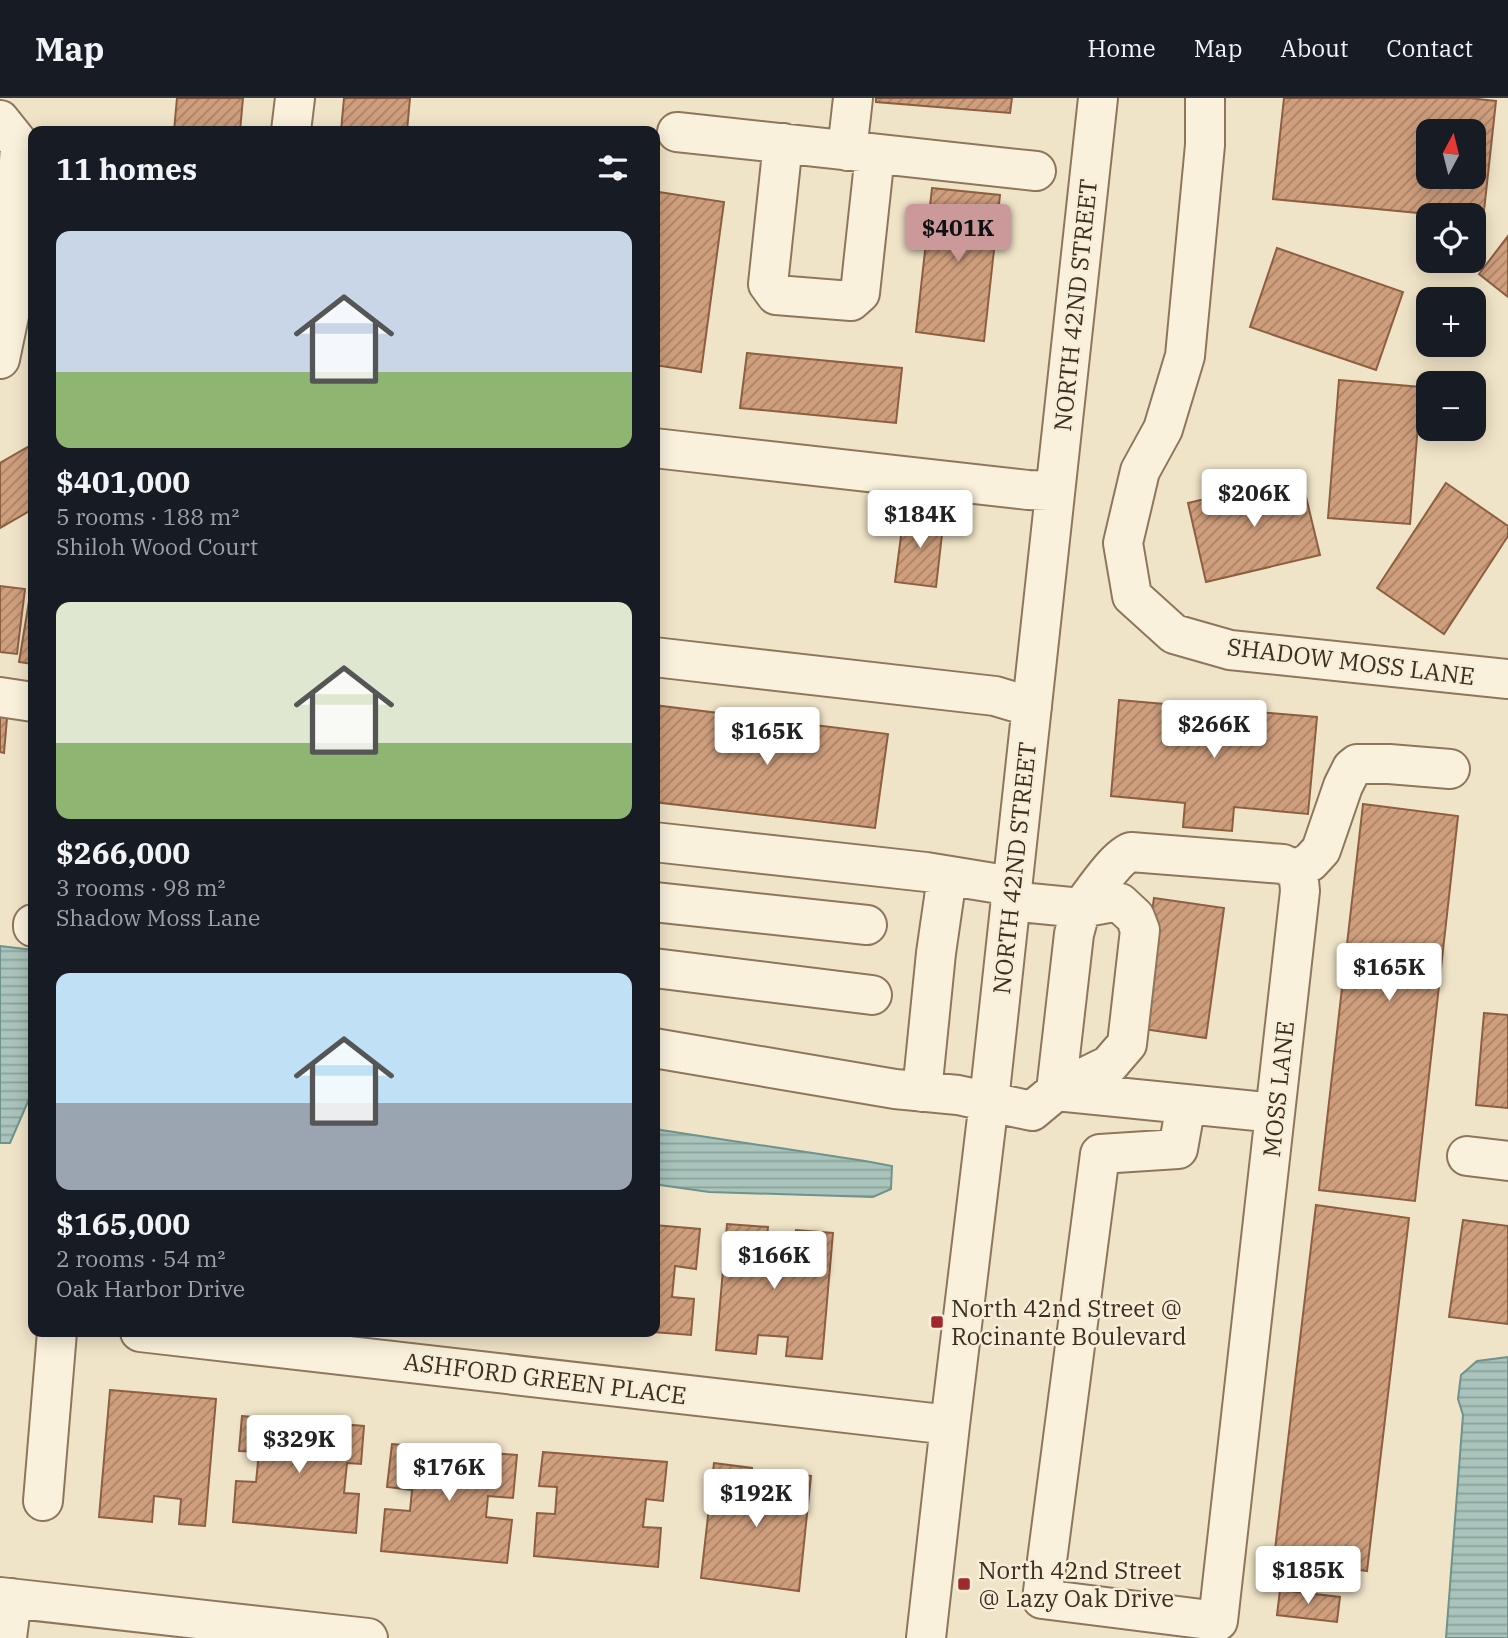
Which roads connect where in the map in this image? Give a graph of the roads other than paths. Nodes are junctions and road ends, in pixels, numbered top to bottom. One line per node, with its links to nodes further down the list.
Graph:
1 (295, 98): 6 (street)
2 (853, 98): 9 (street)
3 (1098, 98): 13 (street, NORTH 42ND STREET)
4 (1205, 98): 15 (street, SHADOW MOSS LANE)
5 (0, 120): 11 (street)
6 (292, 126)
7 (677, 132): 8 (street)
8 (783, 143): 9 (street); 9 (street)
9 (861, 152): 10 (street)
10 (1036, 171)
11 (0, 359)
12 (660, 449): 13 (street)
13 (1055, 491): 18 (street, NORTH 42ND STREET)
14 (660, 658): 18 (street)
15 (1508, 679)
16 (0, 697): 17 (street)
17 (28, 701)
18 (1032, 707): 23 (street, NORTH 42ND STREET)
19 (1450, 769): 21 (street)
20 (660, 843): 22 (street)
21 (1295, 870): 25 (street); 34 (street, MOSS LANE)
22 (947, 877): 23 (street); 30 (street)
23 (1011, 894): 25 (street); 32 (street, NORTH 42ND STREET)
24 (660, 903): 26 (street)
25 (1081, 908): 31 (street); 31 (street)
26 (867, 925)
27 (660, 969): 28 (street)
28 (872, 995)
29 (660, 1049): 30 (street)
30 (909, 1090): 32 (street)
31 (1056, 1091): 32 (street); 33 (street)
32 (989, 1101): 39 (street, NORTH 42ND STREET)
33 (1186, 1104): 34 (street); 34 (street, MOSS LANE)
34 (1276, 1113)
35 (1467, 1156): 36 (street)
36 (1508, 1161)
37 (57, 1337): 40 (street)
38 (184, 1337): 39 (street, ASHFORD GREEN PLACE)
39 (950, 1425): 45 (street, NORTH 42ND STREET)
40 (43, 1501)
41 (6, 1598): 42 (street); 43 (street)
42 (108, 1624): 44 (street)
43 (7, 1638)
44 (368, 1638)
45 (926, 1638)

